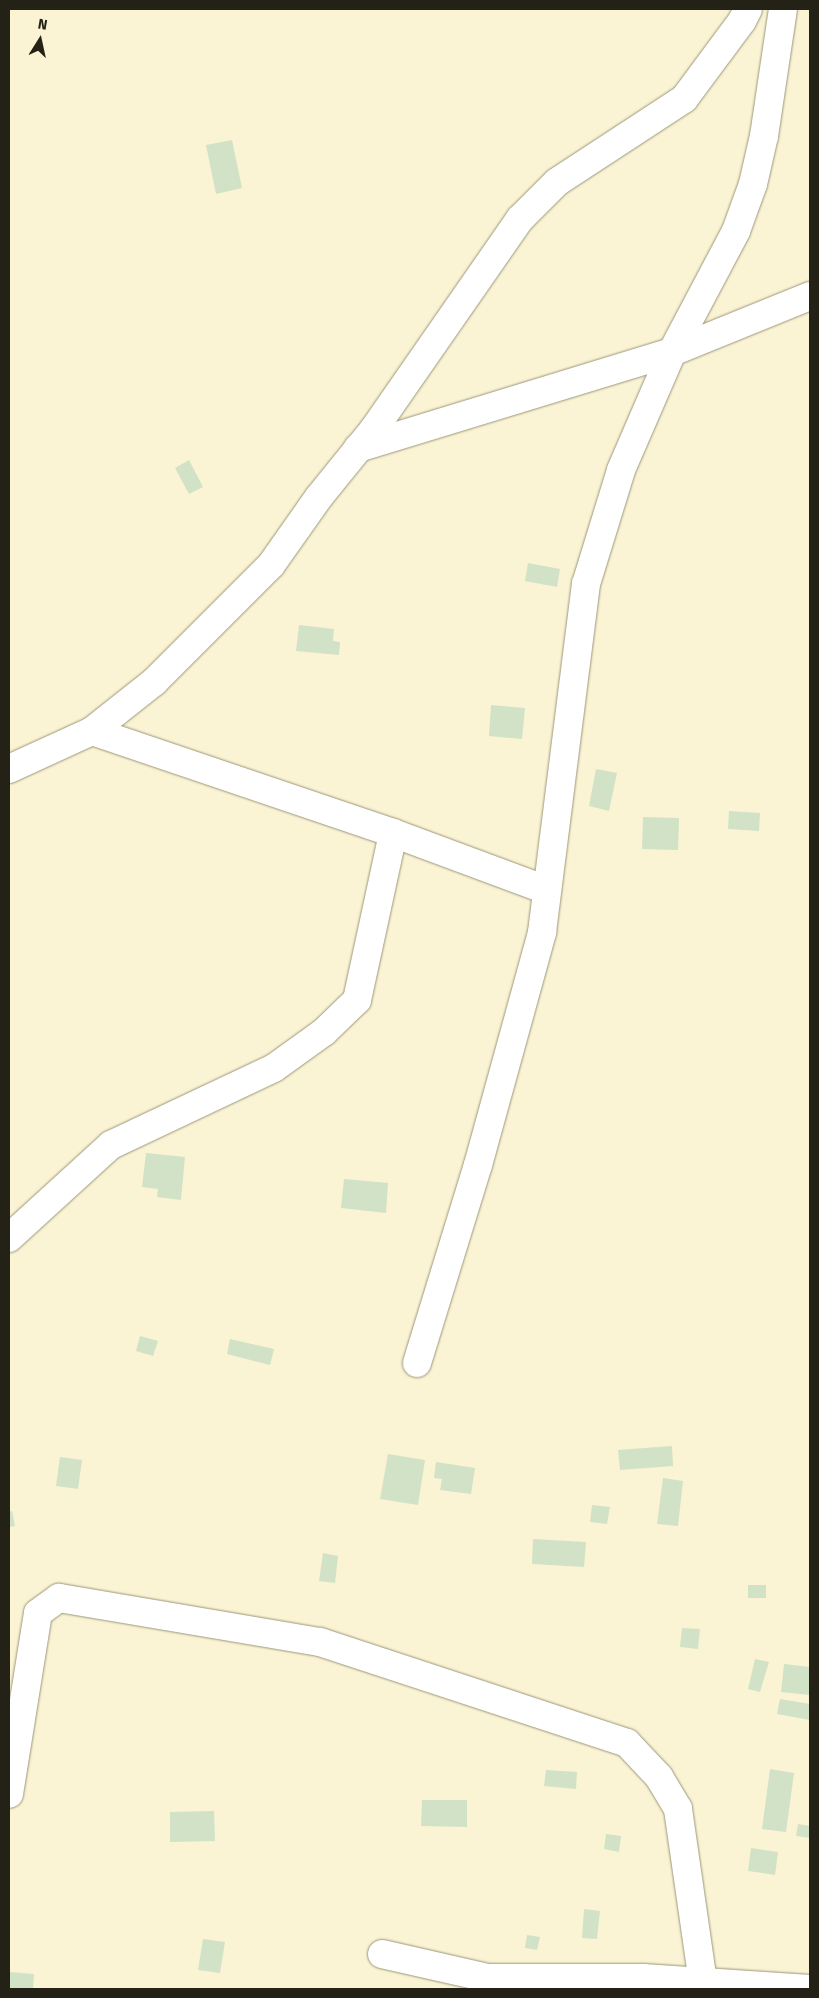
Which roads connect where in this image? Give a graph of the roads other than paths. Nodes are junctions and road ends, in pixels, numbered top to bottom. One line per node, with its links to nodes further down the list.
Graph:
1 (748, 9): 5 (street)
2 (783, 9): 4 (street)
3 (810, 296): 4 (street)
4 (672, 352): 5 (street); 9 (street)
5 (358, 448): 6 (street)
6 (92, 731): 7 (street); 8 (street)
7 (9, 769)
8 (393, 833): 9 (street); 10 (street)
9 (546, 890): 11 (street)
10 (9, 1238)
11 (417, 1363)
12 (9, 1794): 15 (street)
13 (382, 1954): 14 (street)
14 (484, 1984): 15 (street)
15 (704, 1986): 16 (street)
16 (810, 1989)

